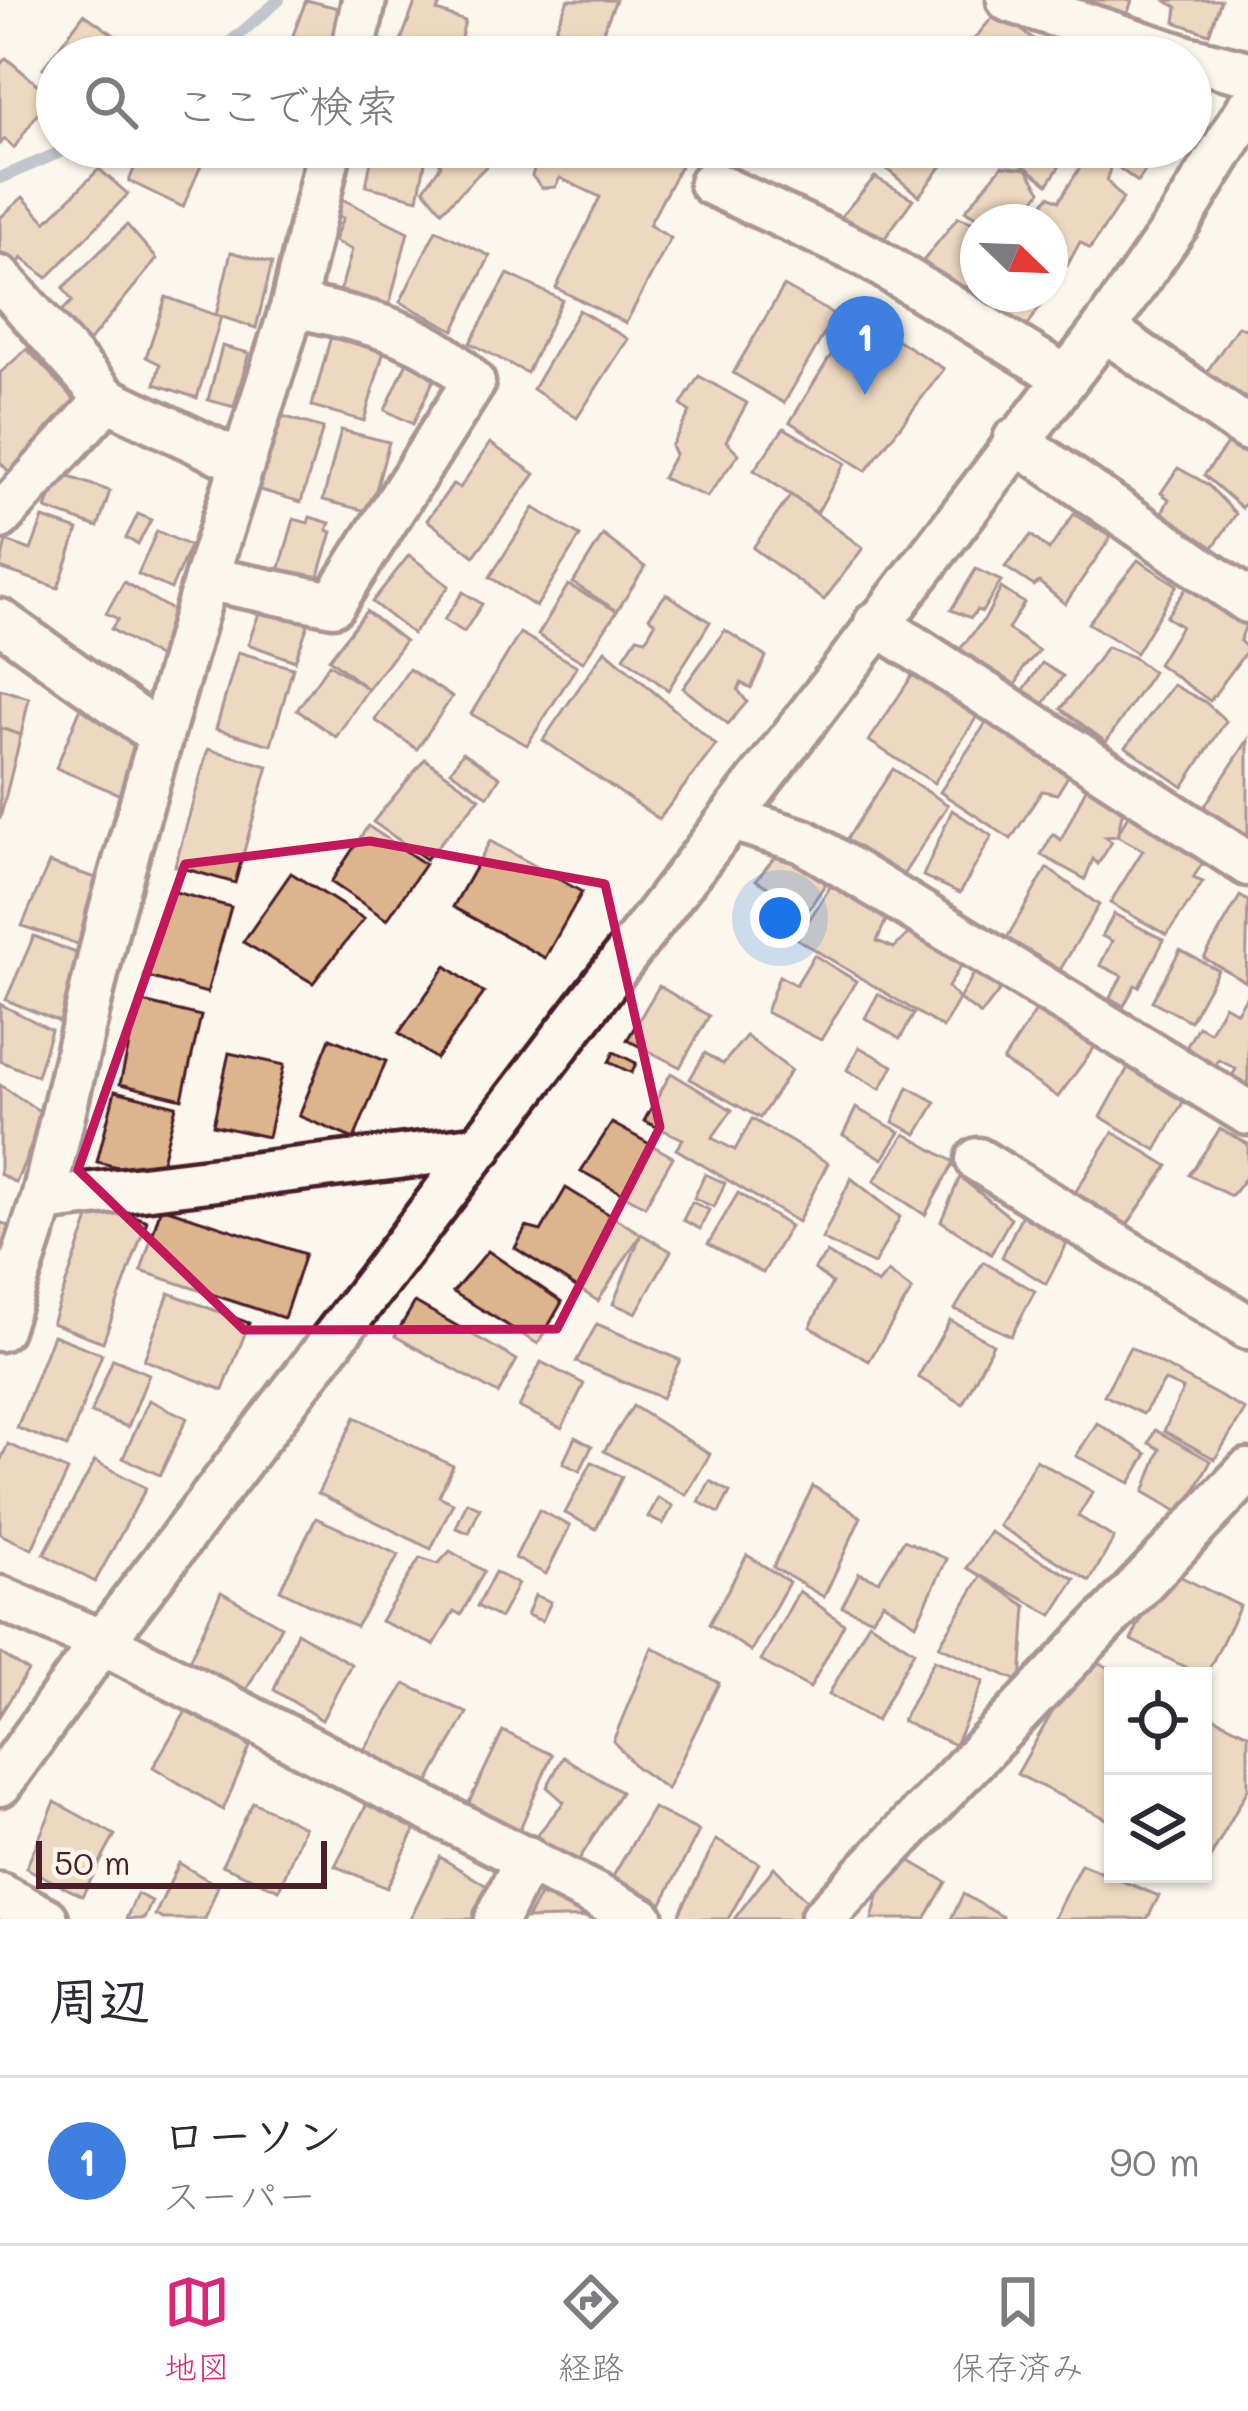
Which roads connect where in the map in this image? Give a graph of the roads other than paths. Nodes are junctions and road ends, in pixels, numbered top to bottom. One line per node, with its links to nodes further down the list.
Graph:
1 (364, 0): 3 (street)
2 (1033, 4): 4 (street)
3 (356, 36)
4 (1124, 36)
5 (1212, 64): 6 (street)
6 (1248, 73)
7 (1248, 109): 10 (street)
8 (325, 168): 13 (street)
9 (1212, 168): 14 (street)
10 (1212, 168)
11 (711, 183): 15 (street)
12 (0, 278): 16 (street)
13 (293, 305): 19 (street); 21 (street)
14 (1104, 329): 15 (street); 17 (street)
15 (1065, 377): 18 (street)
16 (107, 399): 19 (street); 20 (street)
17 (1248, 430)
18 (1015, 440): 22 (street); 24 (street)
19 (242, 463): 21 (street)
20 (0, 517)
21 (208, 579): 25 (street)
22 (1248, 601)
23 (0, 621): 25 (street)
24 (876, 623): 26 (street); 27 (street)
25 (161, 736): 31 (street)
26 (732, 819): 28 (street); 29 (street)
27 (1248, 864)
28 (1248, 1113)
29 (481, 1147): 31 (street); 36 (street)
30 (978, 1160): 32 (street)
31 (43, 1200): 33 (street)
32 (1248, 1328)
33 (0, 1329)
34 (1248, 1471): 43 (street)
35 (0, 1598): 36 (street)
36 (102, 1642): 37 (street); 38 (street)
37 (0, 1784)
38 (527, 1858): 41 (street); 42 (street)
39 (0, 1895): 40 (street)
40 (46, 1919)
41 (496, 1919)
42 (642, 1919)
43 (823, 1919)

